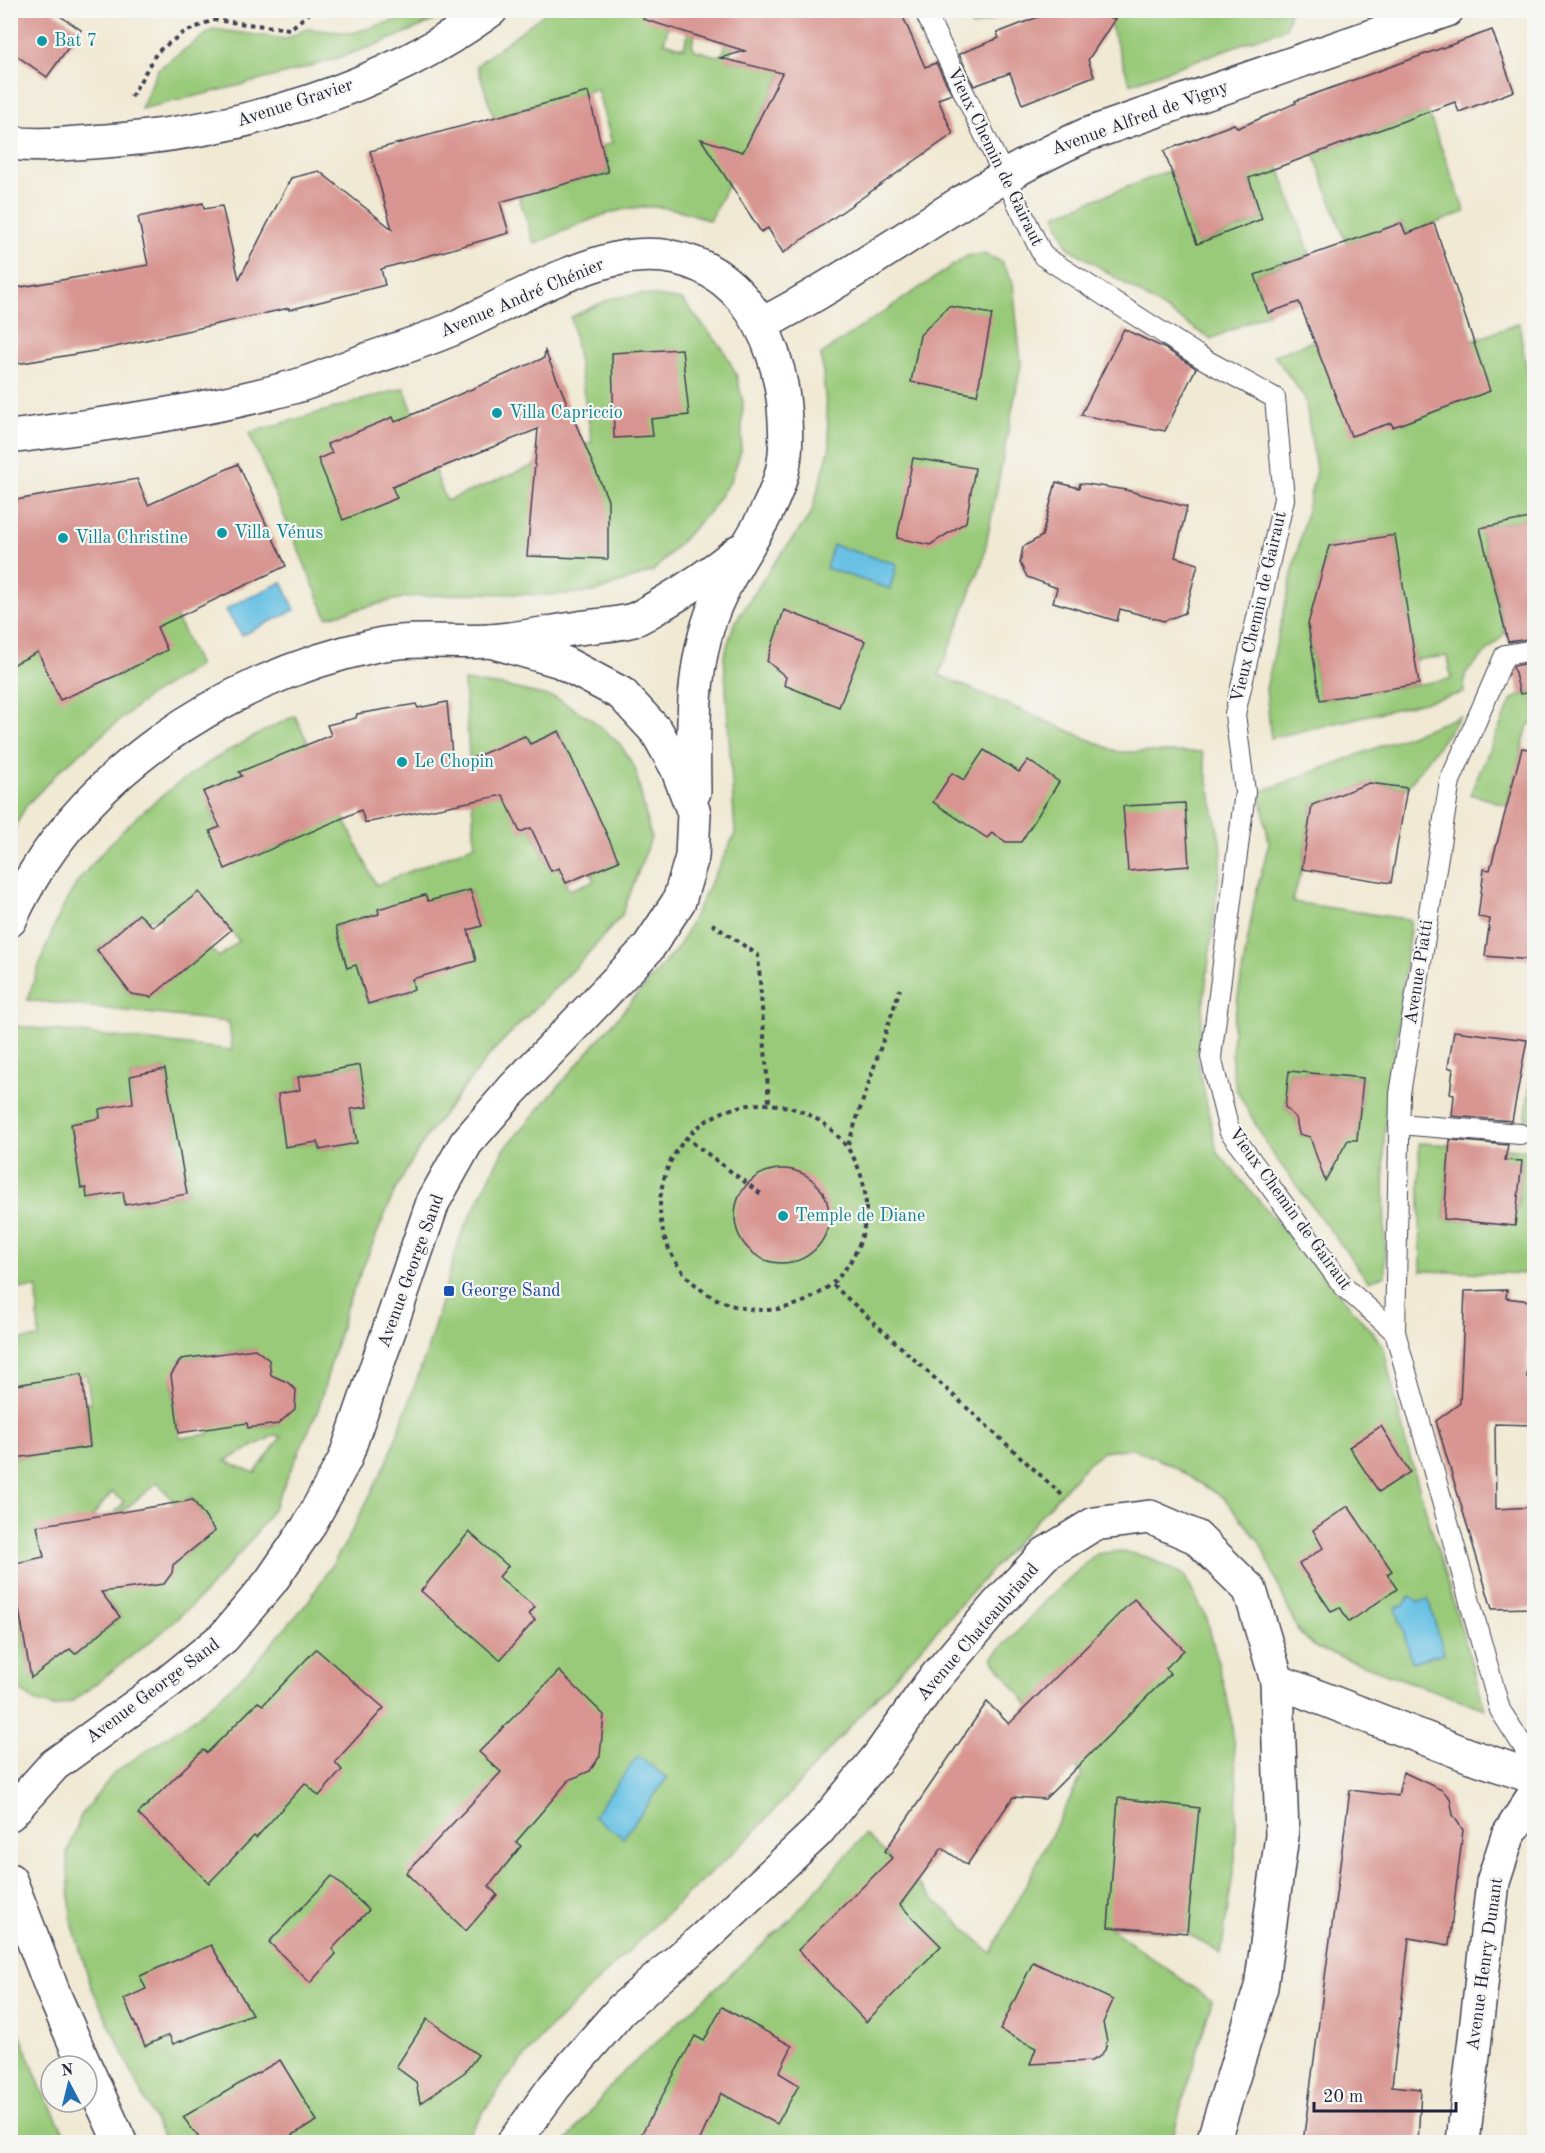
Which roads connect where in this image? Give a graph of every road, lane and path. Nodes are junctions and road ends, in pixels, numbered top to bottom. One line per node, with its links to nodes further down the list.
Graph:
1 (313, 10): 5 (path)
2 (491, 10): 5 (street, Avenue Gravier)
3 (924, 10): 7 (lane, Vieux Chemin de Gairaut)
4 (1447, 10): 7 (street, Avenue Alfred de Vigny)
5 (135, 139): 6 (street, Avenue Gravier)
6 (10, 143)
7 (1004, 177): 8 (street, Avenue Alfred de Vigny); 24 (lane, Vieux Chemin de Gairaut)
8 (762, 324): 9 (street, Avenue André Chénier); 10 (street, Avenue André Chénier)
9 (10, 437)
10 (748, 545): 11 (street, Avenue George Sand); 13 (street, Avenue André Chénier)
11 (490, 640): 13 (street, Avenue George Sand); 15 (street, Avenue George Sand)
12 (1534, 651): 18 (lane, Avenue Piatti)
13 (694, 813): 14 (street, Avenue George Sand)
14 (679, 901): 17 (path); 30 (street, Avenue George Sand)
15 (10, 920)
16 (900, 990): 21 (path)
17 (769, 1102): 20 (path); 21 (path)
18 (1399, 1124): 19 (lane); 24 (lane, Avenue Piatti)
19 (1520, 1134)
20 (685, 1137): 22 (path); 23 (path)
21 (848, 1145): 23 (path)
22 (761, 1194)
23 (832, 1285): 25 (path)
24 (1395, 1332): 27 (lane, Avenue Piatti)
25 (1055, 1490)
26 (1277, 1681): 28 (street); 35 (street, Avenue Chateaubriand); 36 (street, Avenue Chateaubriand)
27 (1534, 1763)
28 (1534, 1777)
29 (1534, 1795): 37 (street, Avenue Henry Dunant)
30 (10, 1814)
31 (10, 1880): 32 (street)
32 (80, 2054)
33 (99, 2096): 34 (street)
34 (120, 2142)
35 (514, 2142)
36 (1213, 2142)
37 (1463, 2142)

